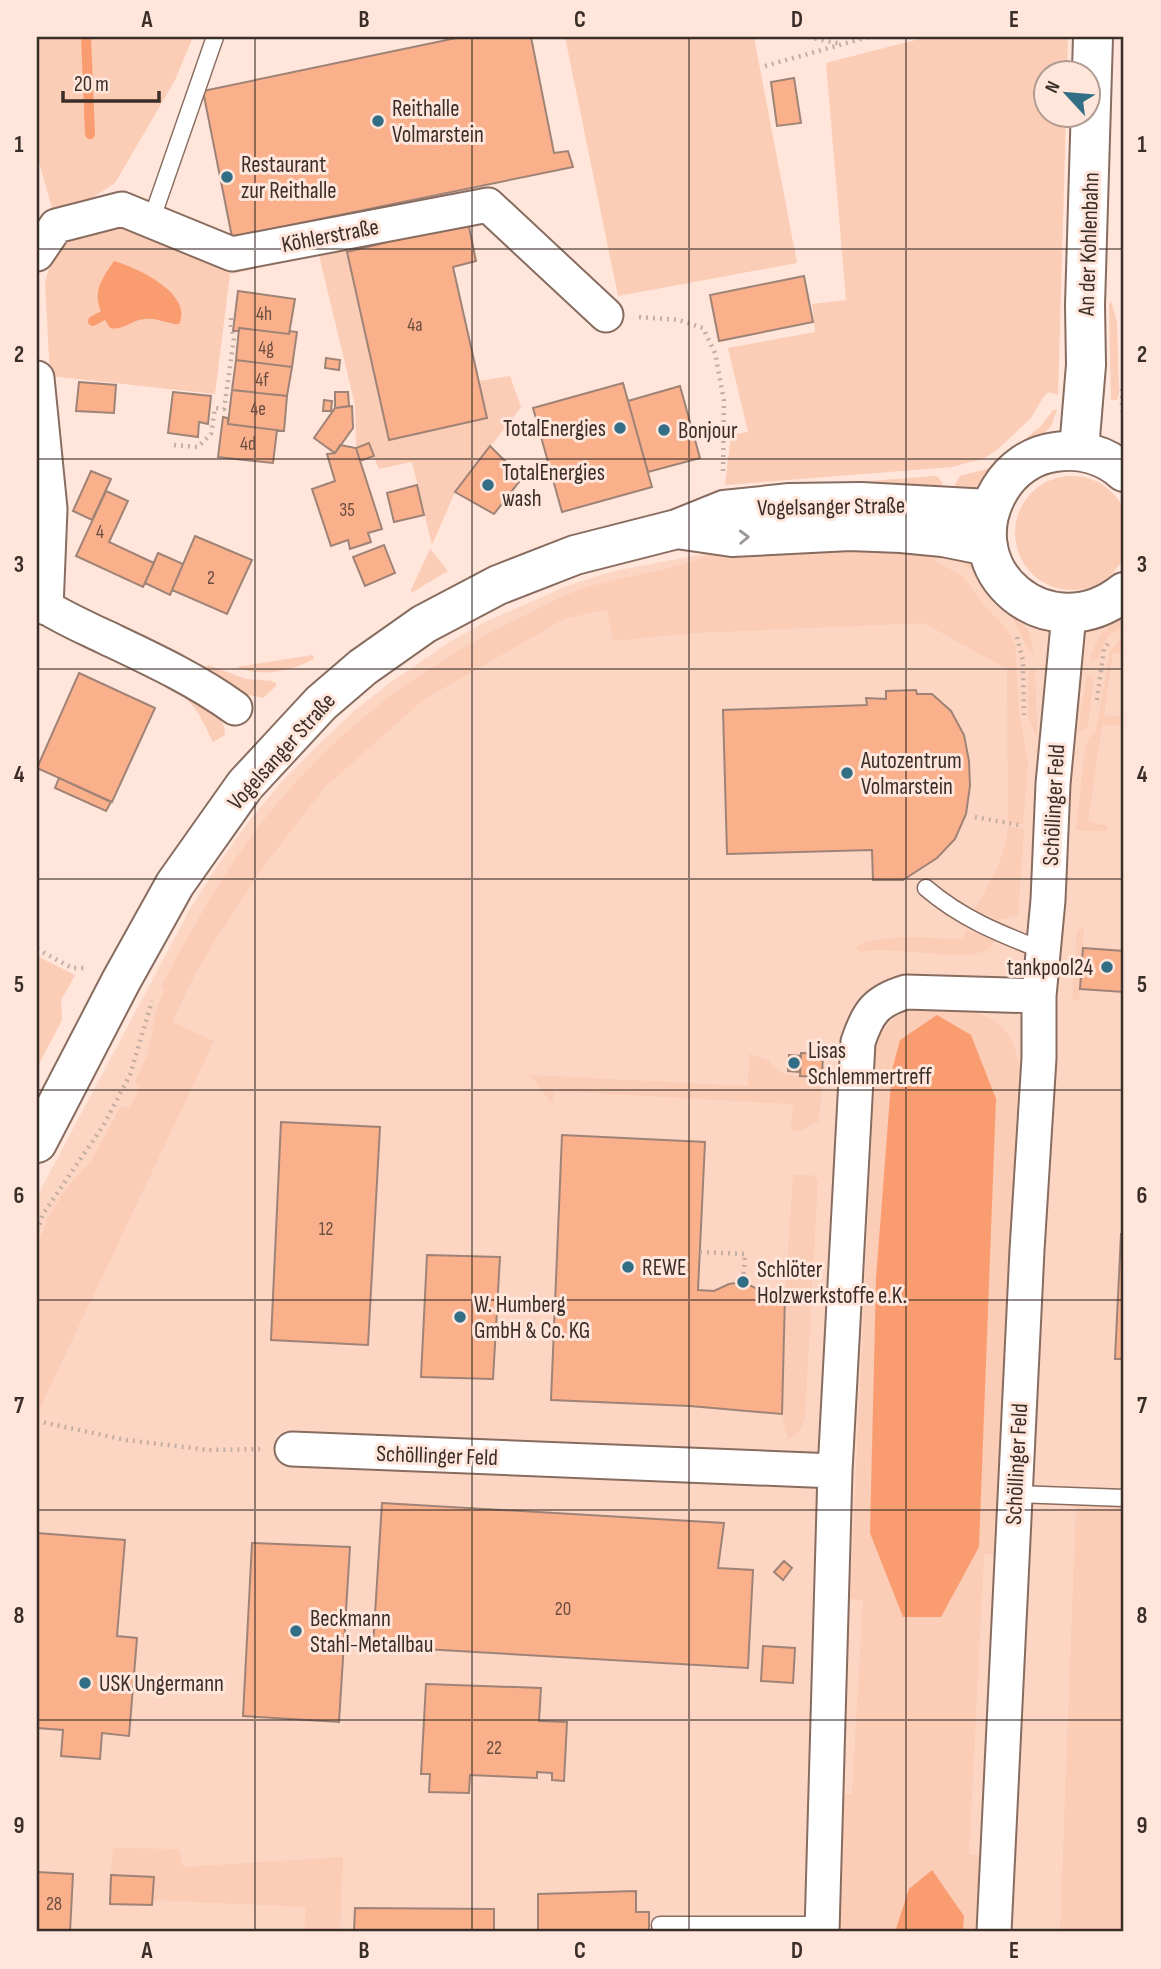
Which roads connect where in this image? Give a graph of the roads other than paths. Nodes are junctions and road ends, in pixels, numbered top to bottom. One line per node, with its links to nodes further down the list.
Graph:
1 (215, 37): 3 (lane)
2 (1093, 37): 7 (main road, An der Kohlenbahn)
3 (151, 221): 4 (street, Köhlerstraße); 5 (street, Köhlerstraße)
4 (37, 254)
5 (606, 315)
6 (37, 378): 13 (street)
7 (1080, 450): 8 (main road); 9 (main road)
8 (1124, 472)
9 (989, 509): 10 (main road, Vogelsanger Straße); 11 (main road)
10 (677, 529): 11 (main road, Vogelsanger Straße, one-way to 11); 19 (main road, Vogelsanger Straße)
11 (988, 546): 14 (main road)
12 (1124, 592): 14 (main road)
13 (41, 605): 15 (street)
14 (1069, 614): 17 (street, Schöllinger Feld)
15 (234, 708)
16 (926, 888): 17 (lane)
17 (1044, 951): 18 (street, Schöllinger Feld)
18 (1039, 996): 21 (street); 22 (street, Schöllinger Feld)
19 (37, 1143)
20 (292, 1449): 21 (street, Schöllinger Feld)
21 (835, 1471): 25 (street)
22 (1015, 1494): 23 (lane); 26 (street, Schöllinger Feld)
23 (1124, 1498)
24 (660, 1926): 25 (lane)
25 (822, 1929)
26 (994, 1932)

